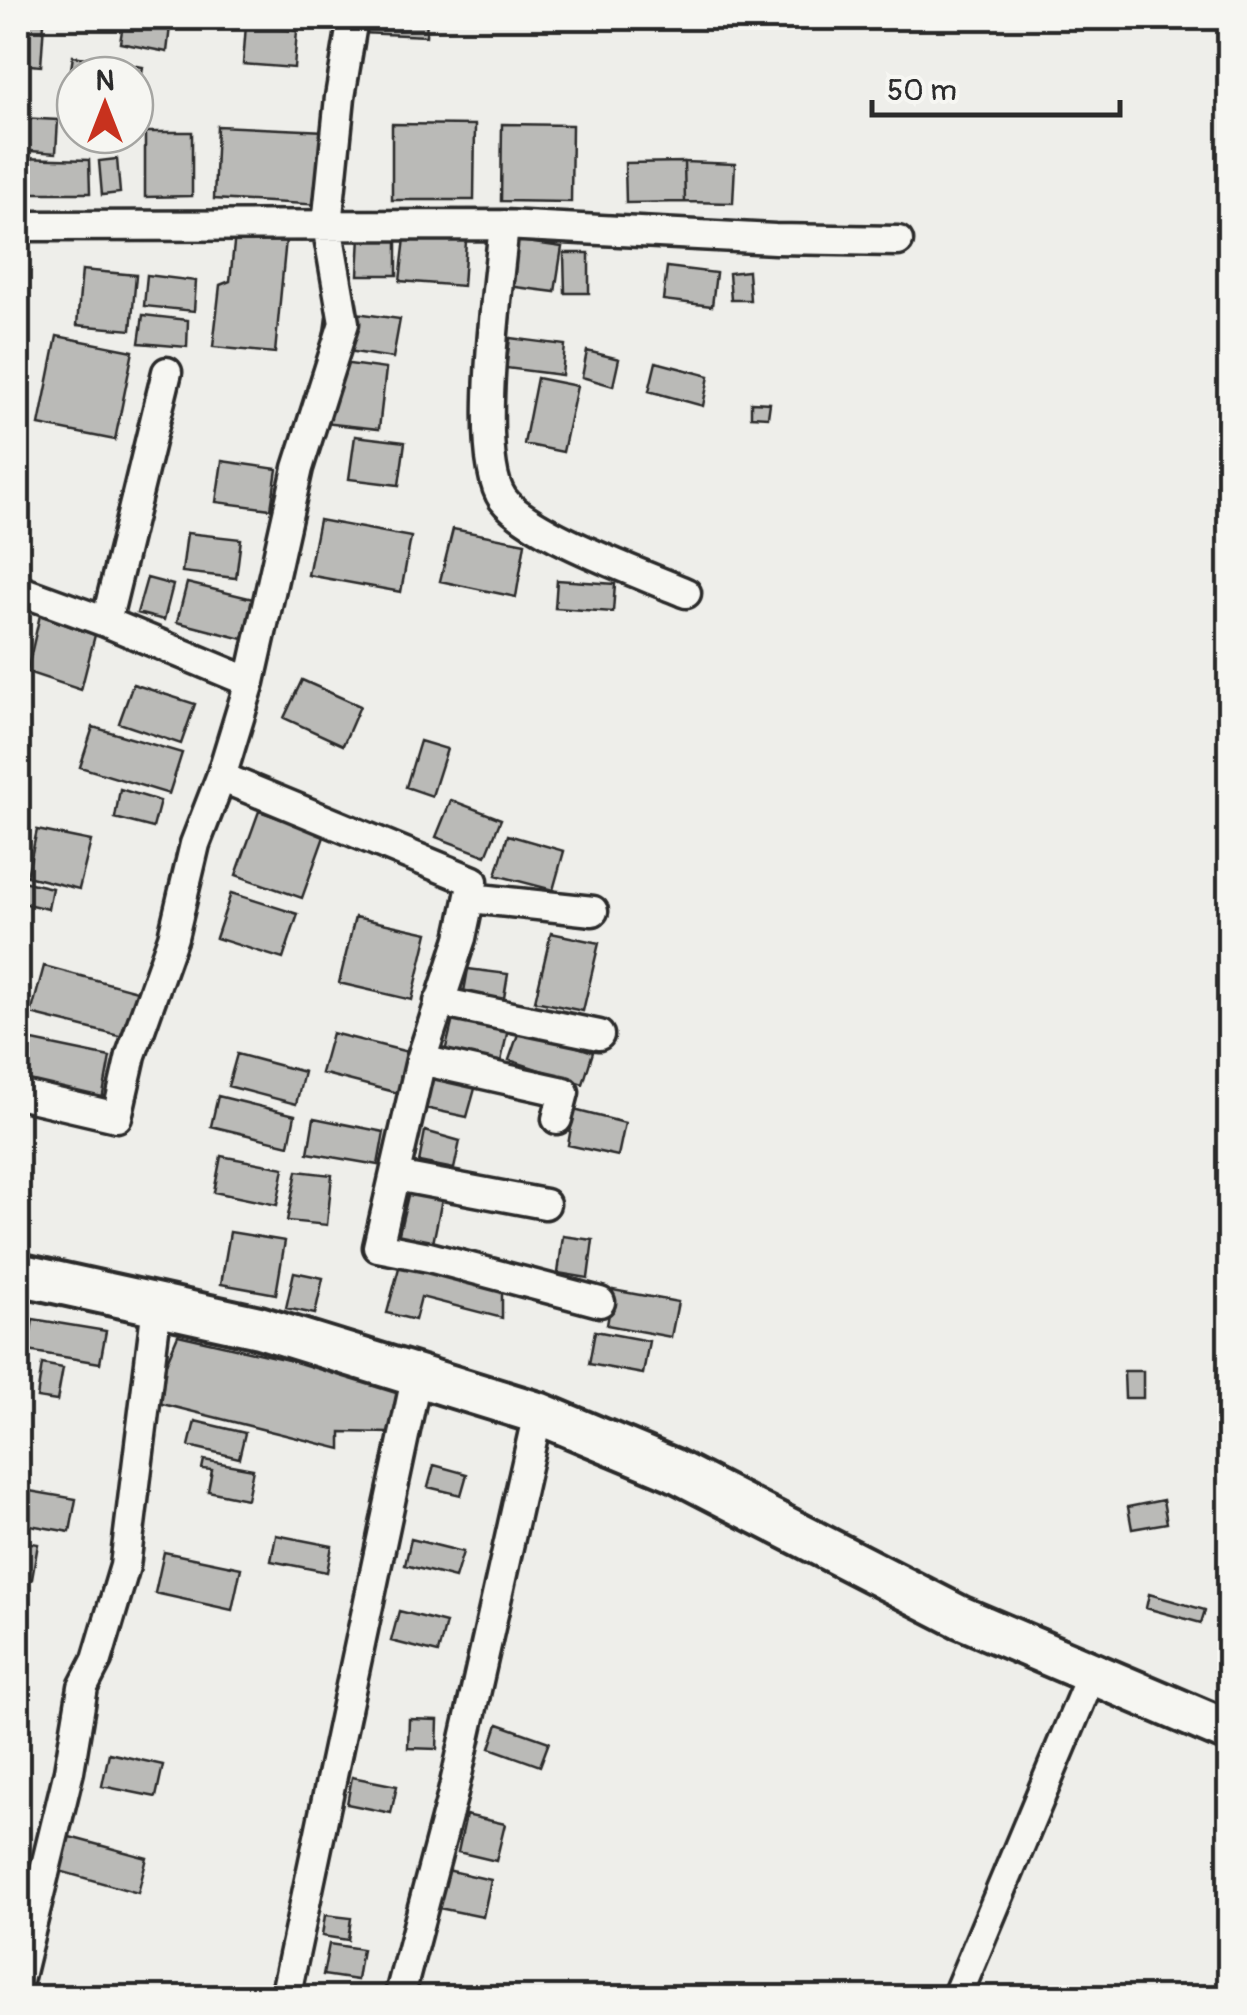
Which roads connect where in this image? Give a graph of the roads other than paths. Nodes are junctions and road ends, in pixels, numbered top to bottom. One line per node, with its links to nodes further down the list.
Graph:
1 (353, 18): 3 (street)
2 (504, 224): 3 (street); 5 (street); 8 (street)
3 (326, 225): 4 (street); 10 (street)
4 (18, 226)
5 (898, 241)
6 (167, 372): 9 (street)
7 (18, 590): 9 (street)
8 (686, 593)
9 (106, 622): 10 (street)
10 (250, 682): 11 (street)
11 (221, 777): 12 (street); 17 (street)
12 (470, 898): 13 (street); 14 (street)
13 (593, 911)
14 (440, 1002): 15 (street); 16 (street)
15 (599, 1036)
16 (421, 1060): 18 (street); 19 (street)
17 (18, 1094)
18 (556, 1119)
19 (396, 1176): 20 (street); 22 (street)
20 (545, 1204)
21 (18, 1274): 23 (main road)
22 (600, 1302)
23 (157, 1304): 24 (main road); 28 (street)
24 (417, 1374): 25 (main road); 29 (street)
25 (538, 1412): 26 (main road); 30 (street)
26 (1092, 1673): 27 (main road); 31 (street)
27 (1230, 1732)
28 (18, 1981)
29 (285, 1998)
30 (400, 1998)
31 (956, 1998)

